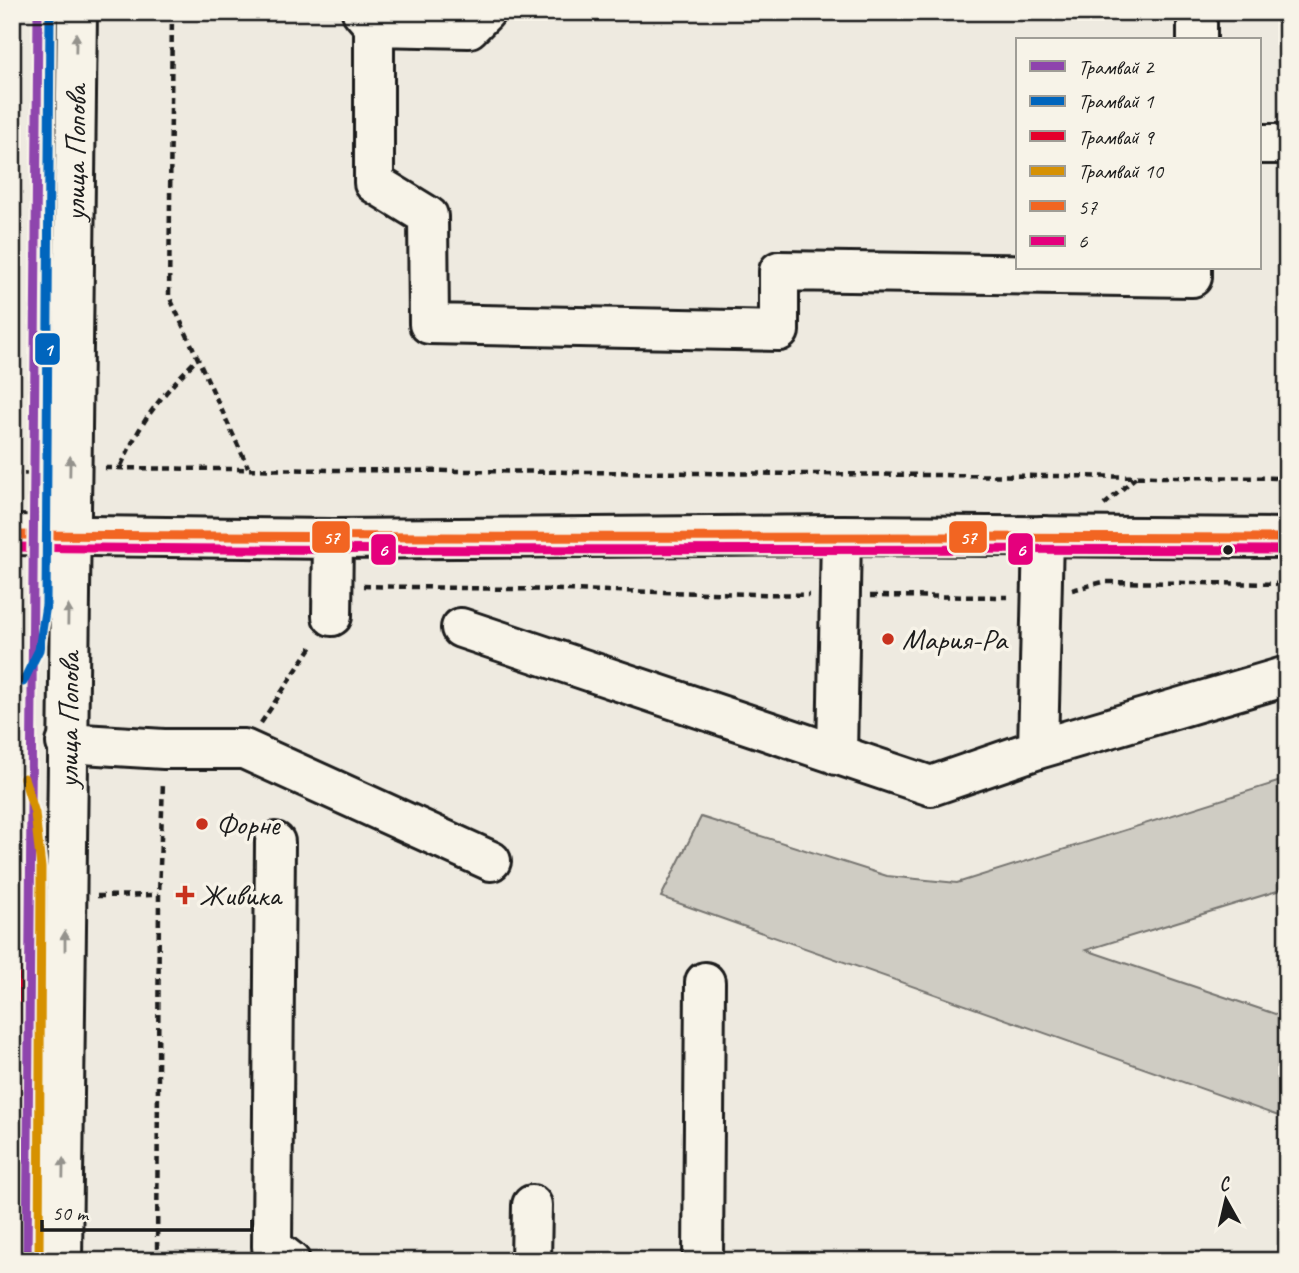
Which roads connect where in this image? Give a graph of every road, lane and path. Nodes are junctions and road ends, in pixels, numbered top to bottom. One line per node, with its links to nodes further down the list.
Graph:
1 (77, 12): 13 (main road, улица Попова, one-way to 1)
2 (172, 12): 10 (path)
3 (485, 12): 5 (main road)
4 (1197, 12): 6 (main road)
5 (368, 19): 9 (main road)
6 (1197, 38)
7 (1260, 144): 8 (main road)
8 (1287, 144)
9 (1192, 270)
10 (198, 358): 11 (path); 12 (path)
11 (121, 466): 12 (path); 13 (path)
12 (248, 467): 15 (path)
13 (70, 471): 14 (path); 18 (main road, улица Попова)
14 (12, 474)
15 (1136, 477): 16 (path); 17 (path)
16 (1287, 478)
17 (1101, 508)
18 (69, 534): 19 (main road); 23 (main road); 30 (main road, улица Попова, one-way to 18)
19 (12, 535)
20 (841, 535): 21 (main road); 23 (main road); 25 (main road)
21 (1043, 536): 22 (main road); 26 (main road)
22 (1287, 538)
23 (333, 539): 27 (main road)
24 (1287, 584): 26 (path)
25 (838, 596): 26 (path); 27 (path); 34 (main road)
26 (1041, 598): 33 (main road)
27 (333, 601): 32 (path)
28 (461, 628): 34 (main road)
29 (1287, 676): 33 (main road)
30 (66, 743): 31 (main road); 39 (main road, улица Попова, one-way to 30)
31 (164, 749): 32 (main road); 40 (path)
32 (244, 749): 36 (main road)
33 (1038, 749): 34 (main road)
34 (837, 755)
35 (275, 842): 41 (main road)
36 (491, 861)
37 (705, 982): 43 (main road)
38 (532, 1205): 42 (main road)
39 (62, 1261)
40 (157, 1261)
41 (290, 1261)
42 (531, 1261)
43 (702, 1261)

